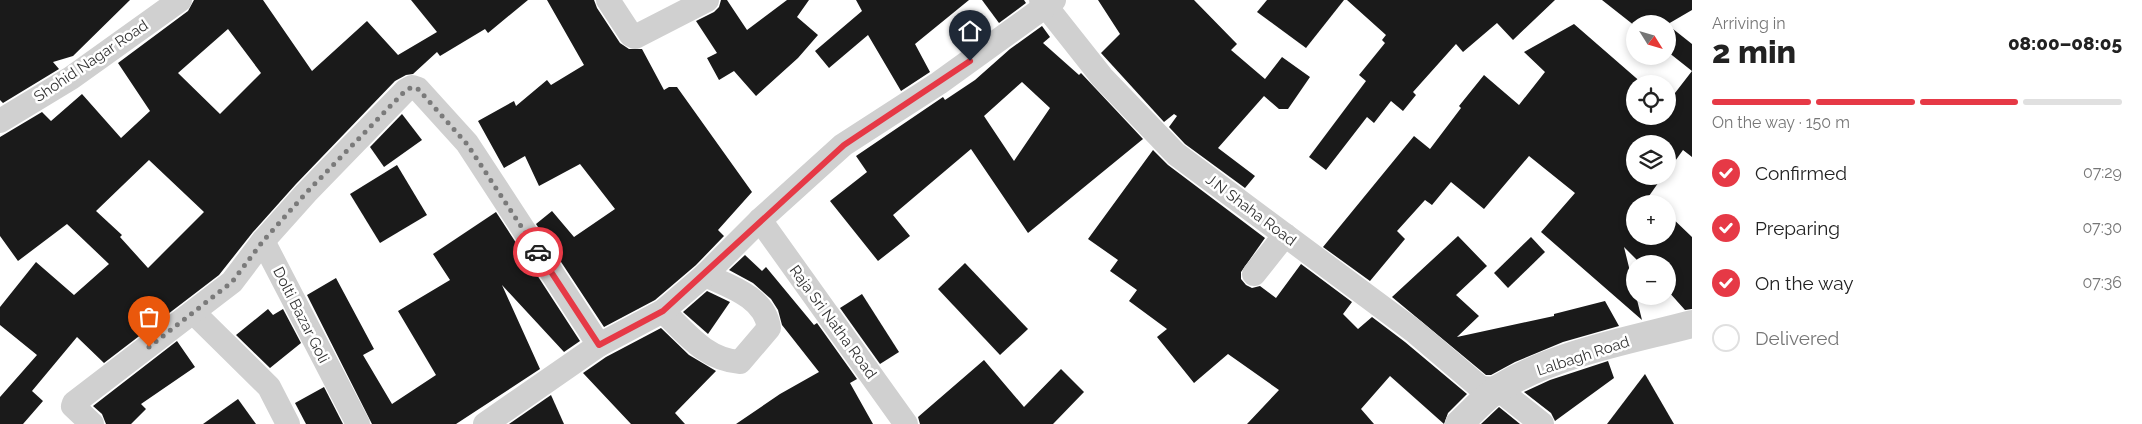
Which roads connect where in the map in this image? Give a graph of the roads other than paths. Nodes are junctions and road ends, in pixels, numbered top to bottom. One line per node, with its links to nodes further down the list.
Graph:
1 (180, 0): 5 (street, Shohid Nagar Road)
2 (608, 0): 3 (street)
3 (707, 0)
4 (1047, 2): 6 (street, J.N Shaha Road); 7 (street, J.N Shaha Road)
5 (0, 121)
6 (760, 220): 10 (street, J.N Shaha Road); 20 (street, Raja Sri Natha Road)
7 (1285, 235): 9 (street); 15 (street, J.N Shaha Road)
8 (263, 241): 12 (street); 14 (street); 18 (street, Dolti Bazar Goli)
9 (1254, 274)
10 (705, 275): 11 (street, J.N Shaha Road); 11 (street)
11 (663, 311): 14 (street, J.N Shaha Road)
12 (194, 313): 16 (street); 17 (street)
13 (1692, 324): 15 (street, Lalbagh Road)
14 (599, 345): 19 (street, J.N Shaha Road)
15 (1490, 388): 21 (street, Lalbagh Road); 22 (street, J.N Shaha Road)
16 (92, 424)
17 (288, 424)
18 (358, 424)
19 (485, 424)
20 (906, 424)
21 (1459, 424)
22 (1542, 424)

